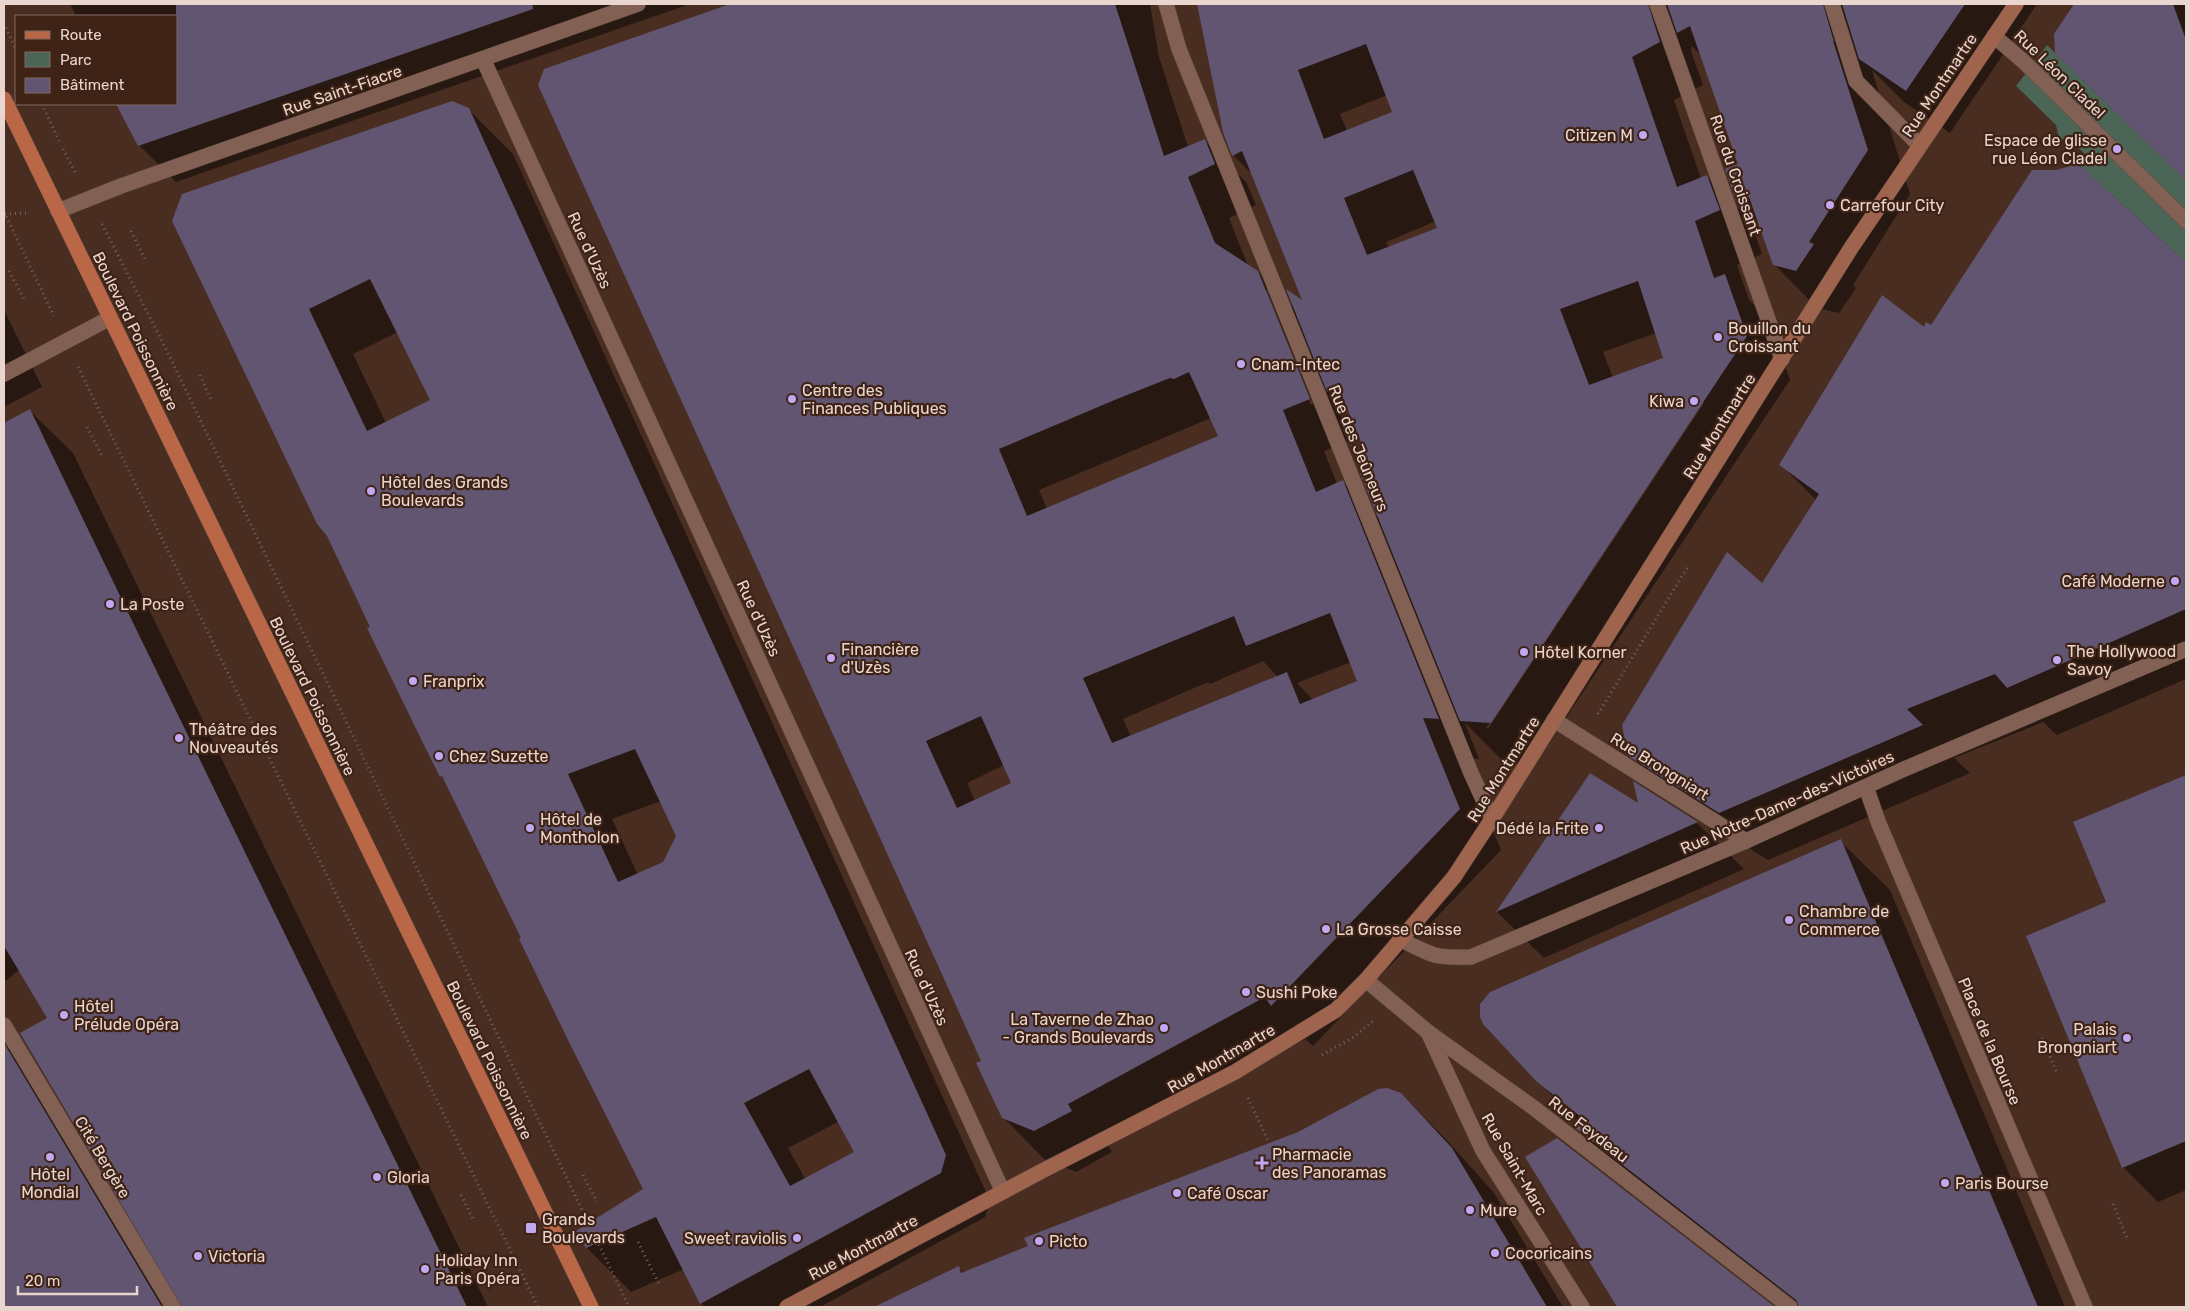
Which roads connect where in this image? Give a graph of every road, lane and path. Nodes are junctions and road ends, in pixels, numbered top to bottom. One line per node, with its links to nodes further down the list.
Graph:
1 (638, 4): 9 (street, Rue Saint-Fiacre)
2 (1166, 4): 33 (street, Rue des Jeûneurs)
3 (1657, 4): 23 (street, Rue du Croissant)
4 (1832, 4): 12 (street)
5 (2016, 4): 7 (main road, Rue Montmartre)
6 (4, 23): 8 (path)
7 (1994, 36): 12 (main road, Rue Montmartre); 16 (street, Rue Léon Cladel)
8 (15, 48)
9 (483, 59): 13 (street, Rue Saint-Fiacre); 44 (street, Rue d'Uzès)
10 (4, 100): 14 (main road, Boulevard Poissonnière)
11 (42, 105): 13 (path, Boulevard Poissonnière)
12 (1919, 145): 23 (main road, Rue Montmartre)
13 (89, 199): 14 (street, Rue Saint-Fiacre); 55 (path, Boulevard Poissonnière)
14 (58, 211): 22 (main road, Boulevard Poissonnière)
15 (4, 212): 21 (path)
16 (2186, 222)
17 (131, 231): 18 (path)
18 (145, 259)
19 (9, 271): 20 (path)
20 (24, 300)
21 (54, 317)
22 (110, 318): 25 (street); 54 (main road, Boulevard Poissonnière)
23 (1782, 358): 31 (main road, Rue Montmartre)
24 (74, 359): 53 (path)
25 (4, 374)
26 (200, 375): 27 (path)
27 (212, 402)
28 (86, 427): 29 (path)
29 (102, 456)
30 (2186, 649): 32 (street, Rue Notre-Dame-des-Victoires)
31 (1554, 720): 33 (main road, Rue Montmartre); 34 (street, Rue Brongniart)
32 (1866, 787): 34 (street, Rue Notre-Dame-des-Victoires); 59 (street, Place de la Bourse)
33 (1492, 819): 35 (main road, Rue Montmartre)
34 (1746, 841): 35 (street, Rue Notre-Dame-des-Victoires)
35 (1400, 939): 36 (main road, Rue Montmartre)
36 (1366, 980): 38 (street, Rue Feydeau); 44 (main road, Rue Montmartre)
37 (4, 1025): 52 (street, Cité Bergère)
38 (1428, 1032): 57 (street, Rue Saint-Marc); 58 (street, Rue Feydeau)
39 (2042, 1038): 40 (path)
40 (2057, 1073)
41 (1248, 1097): 42 (path)
42 (1270, 1143)
43 (583, 1175): 46 (path)
44 (1003, 1192): 56 (main road, Rue Montmartre)
45 (461, 1195): 48 (path)
46 (597, 1202)
47 (2113, 1204): 49 (path)
48 (474, 1221)
49 (2127, 1238)
50 (638, 1242): 51 (path)
51 (659, 1284)
52 (173, 1307)
53 (538, 1307)
54 (591, 1307)
55 (629, 1307)
56 (787, 1307)
57 (1582, 1307)
58 (1790, 1307)
59 (2085, 1307)

